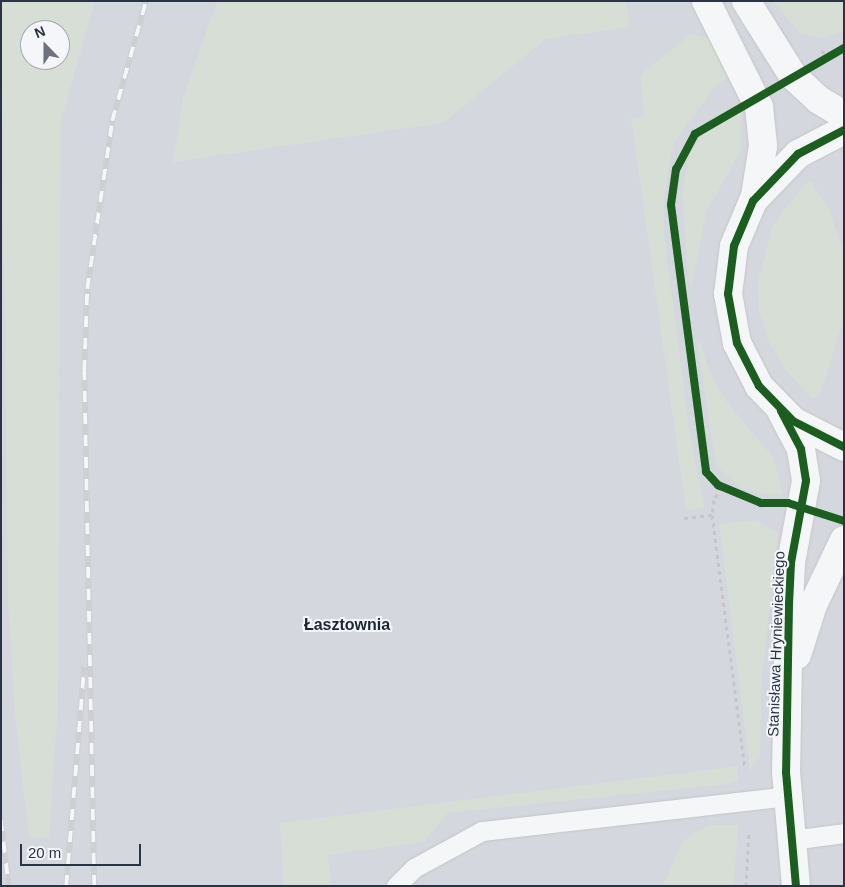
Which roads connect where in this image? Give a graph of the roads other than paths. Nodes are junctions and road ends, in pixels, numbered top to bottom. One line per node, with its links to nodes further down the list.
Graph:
1 (706, 1): 5 (street)
2 (746, 1): 3 (street)
3 (844, 115)
4 (844, 130): 5 (street)
5 (753, 201): 6 (street)
6 (781, 411): 7 (street); 9 (street, Stanisława Hryniewieckiego)
7 (844, 447)
8 (844, 540): 9 (street, Stanisława Hryniewieckiego)
9 (787, 696): 10 (street, Stanisława Hryniewieckiego)
10 (787, 796): 12 (street, Stanisława Hryniewieckiego); 13 (lane)
11 (844, 833): 12 (lane)
12 (791, 840): 14 (street, Stanisława Hryniewieckiego)
13 (396, 886)
14 (796, 886)

